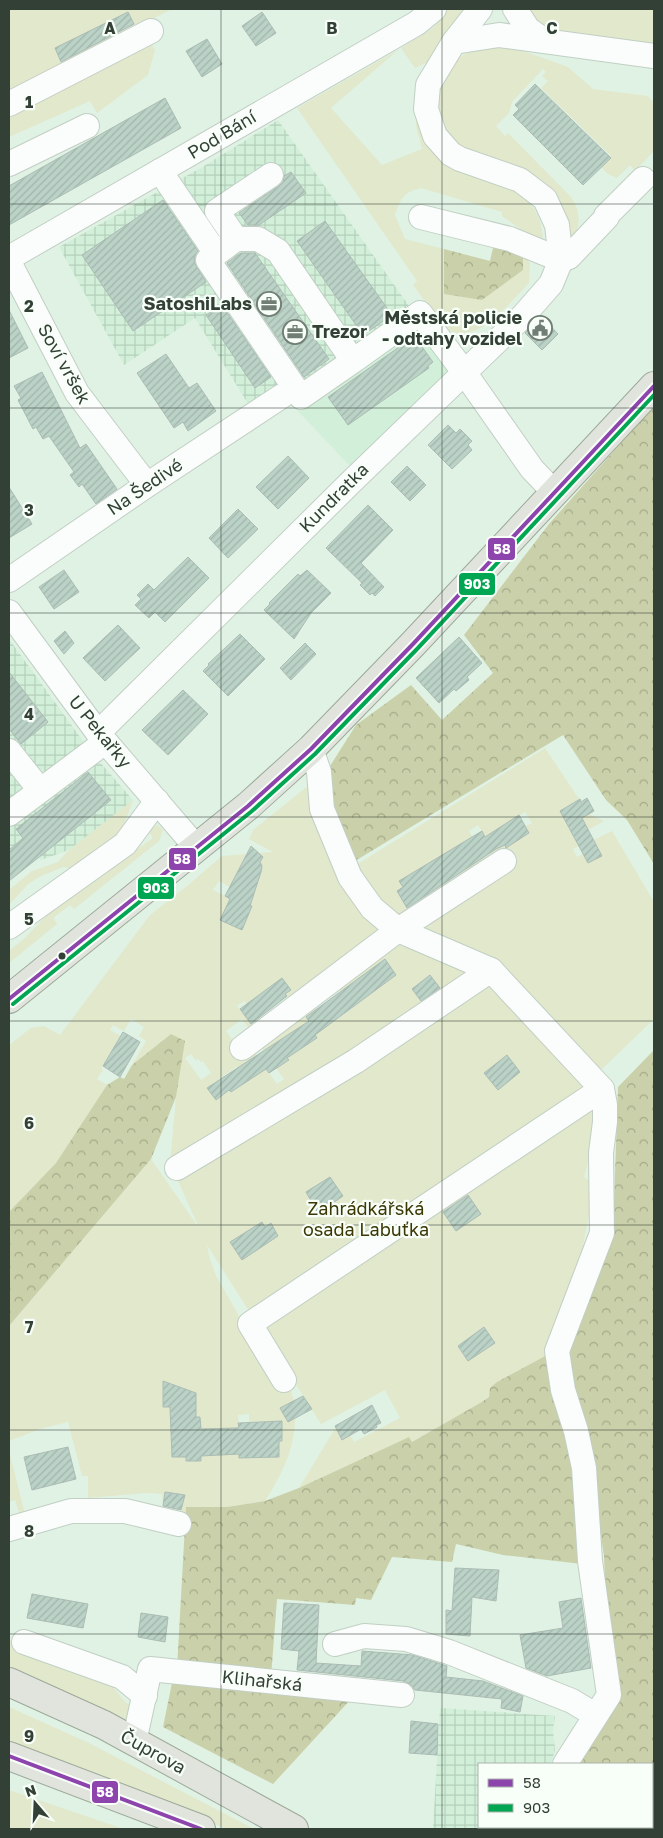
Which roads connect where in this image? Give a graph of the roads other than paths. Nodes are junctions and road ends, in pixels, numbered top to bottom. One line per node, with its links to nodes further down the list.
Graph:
1 (434, 9): 11 (street, Pod Bání)
2 (480, 9): 6 (street)
3 (515, 9): 5 (street)
4 (151, 31): 8 (street)
5 (545, 41): 6 (street); 7 (street)
6 (454, 42): 18 (street)
7 (654, 56)
8 (9, 104)
9 (87, 126): 10 (street)
10 (9, 164)
11 (160, 172): 16 (street); 17 (street, Pod Bání)
12 (272, 175): 15 (street)
13 (643, 179): 18 (street)
14 (421, 217): 18 (street)
15 (236, 239): 19 (street); 19 (street)
16 (210, 246)
17 (9, 260): 23 (street, Soví vršek)
18 (561, 260): 20 (street, Kundratka)
19 (353, 361): 20 (street)
20 (464, 372): 24 (street); 27 (street, Kundratka)
21 (654, 386): 24 (main road)
22 (282, 396): 23 (street, Na Šedivé)
23 (147, 485): 25 (street, Na Šedivé)
24 (555, 493): 28 (main road)
25 (9, 580)
26 (9, 612): 27 (street, U Pekařky)
27 (101, 737): 30 (street, Kundratka); 31 (street, U Pekařky)
28 (311, 749): 33 (main road); 36 (street)
29 (9, 751): 30 (street)
30 (40, 790): 32 (street, Kundratka)
31 (157, 801): 33 (street, U Pekařky); 35 (street)
32 (9, 814)
33 (196, 847): 38 (main road)
34 (504, 861): 36 (street)
35 (9, 927)
36 (398, 930): 37 (street); 39 (street)
37 (491, 970): 40 (street); 41 (street)
38 (9, 999)
39 (242, 1048)
40 (602, 1089): 42 (street); 51 (street)
41 (177, 1168)
42 (284, 1380)
43 (179, 1524): 44 (street)
44 (9, 1529)
45 (24, 1642): 49 (street)
46 (335, 1644): 51 (street)
47 (9, 1682): 52 (main road, Čuprova)
48 (402, 1695): 49 (street, Klihařská)
49 (144, 1696): 52 (street, Klihařská)
50 (9, 1700): 56 (main road, Čuprova)
51 (595, 1716): 54 (street)
52 (134, 1742): 57 (main road, Čuprova)
53 (9, 1756): 55 (main road)
54 (566, 1763)
55 (201, 1829)
56 (267, 1829)
57 (294, 1829)

